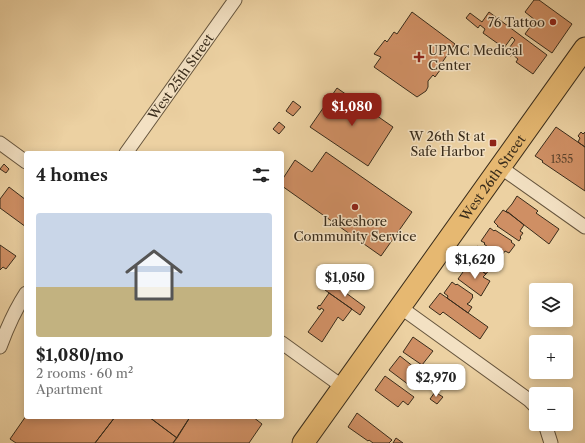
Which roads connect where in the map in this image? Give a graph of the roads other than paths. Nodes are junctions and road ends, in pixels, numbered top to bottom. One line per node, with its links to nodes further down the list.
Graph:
1 (235, 0): 4 (street, West 25th Street)
2 (585, 48): 6 (main road, West 26th Street)
3 (0, 143): 5 (street)
4 (127, 151)
5 (24, 161)
6 (500, 167): 7 (street); 9 (main road, West 26th Street)
7 (585, 227)
8 (24, 296): 11 (street)
9 (400, 307): 12 (main road, West 26th Street); 13 (street)
10 (284, 344): 12 (street)
11 (0, 347)
12 (343, 387): 15 (main road, West 26th Street)
13 (529, 401)
14 (547, 431): 16 (street)
15 (303, 443)
16 (551, 443)

